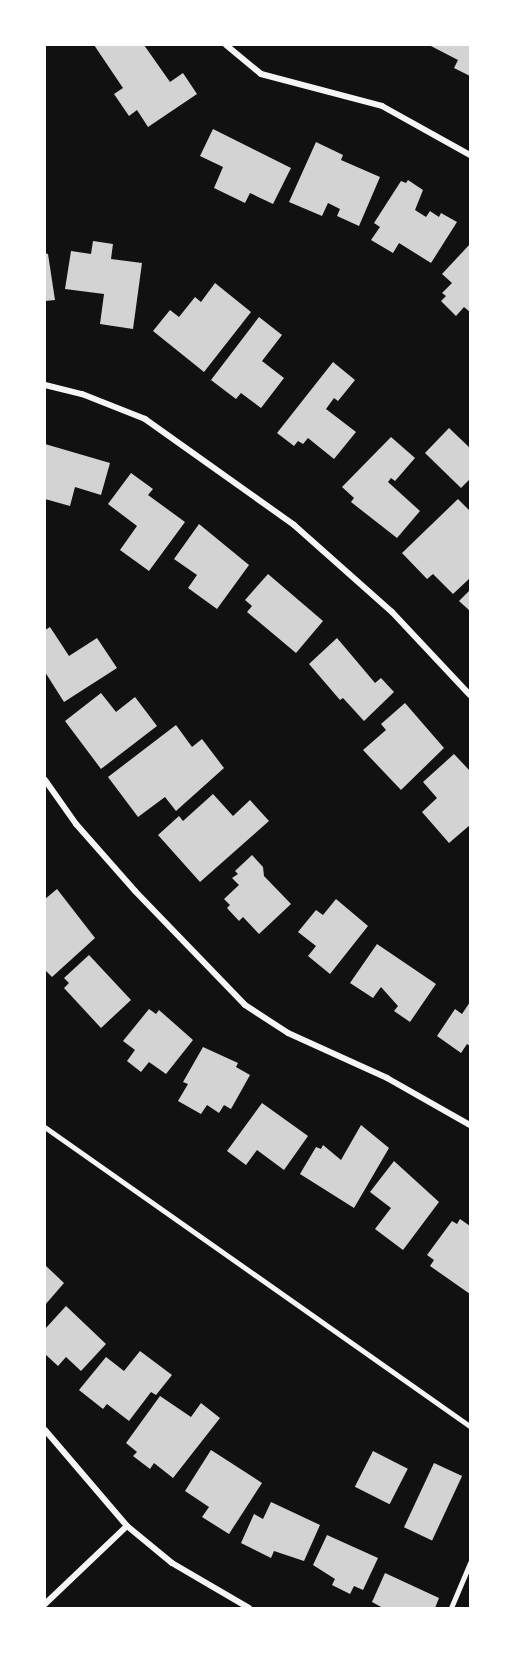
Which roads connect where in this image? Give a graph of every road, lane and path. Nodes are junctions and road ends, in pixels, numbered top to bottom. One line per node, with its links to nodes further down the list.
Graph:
1 (226, 45): 2 (street)
2 (470, 155)
3 (45, 385): 4 (street)
4 (470, 695)
5 (45, 780): 6 (street)
6 (470, 1125)
7 (45, 1127): 8 (lane)
8 (470, 1426)
9 (45, 1430): 10 (street)
10 (127, 1526): 12 (street); 13 (street)
11 (470, 1563): 14 (lane)
12 (45, 1604)
13 (249, 1608)
14 (451, 1608)

